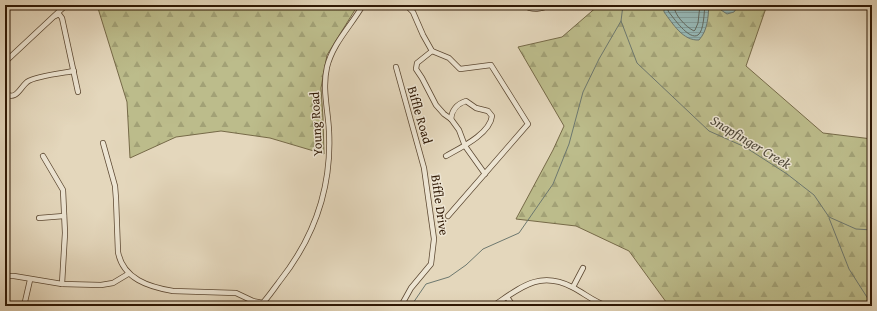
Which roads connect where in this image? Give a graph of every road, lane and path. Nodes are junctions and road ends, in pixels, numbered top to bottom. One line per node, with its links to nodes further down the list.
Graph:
1 (66, 5): 6 (street)
2 (363, 5): 30 (street, Young Road)
3 (406, 5): 7 (street)
4 (523, 5): 5 (street)
5 (551, 5)
6 (55, 16): 8 (street); 10 (street)
7 (432, 51): 13 (street); 19 (street)
8 (5, 62)
9 (396, 67): 18 (street, Biffle Road)
10 (74, 71): 11 (street); 12 (street)
11 (78, 92)
12 (5, 94)
13 (451, 119): 15 (street); 15 (street)
14 (103, 144): 24 (street)
15 (465, 146): 17 (street); 19 (street)
16 (44, 156): 20 (street)
17 (446, 156)
18 (424, 168): 33 (street, Biffle Drive)
19 (485, 174): 21 (street)
20 (64, 216): 22 (street); 27 (street)
21 (448, 216)
22 (39, 218)
23 (583, 268): 28 (street)
24 (128, 274): 27 (street); 30 (street)
25 (5, 276): 26 (street)
26 (30, 280): 27 (street); 32 (street)
27 (62, 284)
28 (573, 287): 29 (street); 31 (street)
29 (507, 296): 34 (street); 35 (street)
30 (264, 305)
31 (598, 305): 36 (street)
32 (24, 306)
33 (401, 306)
34 (493, 306)
35 (513, 306)
36 (607, 306)

